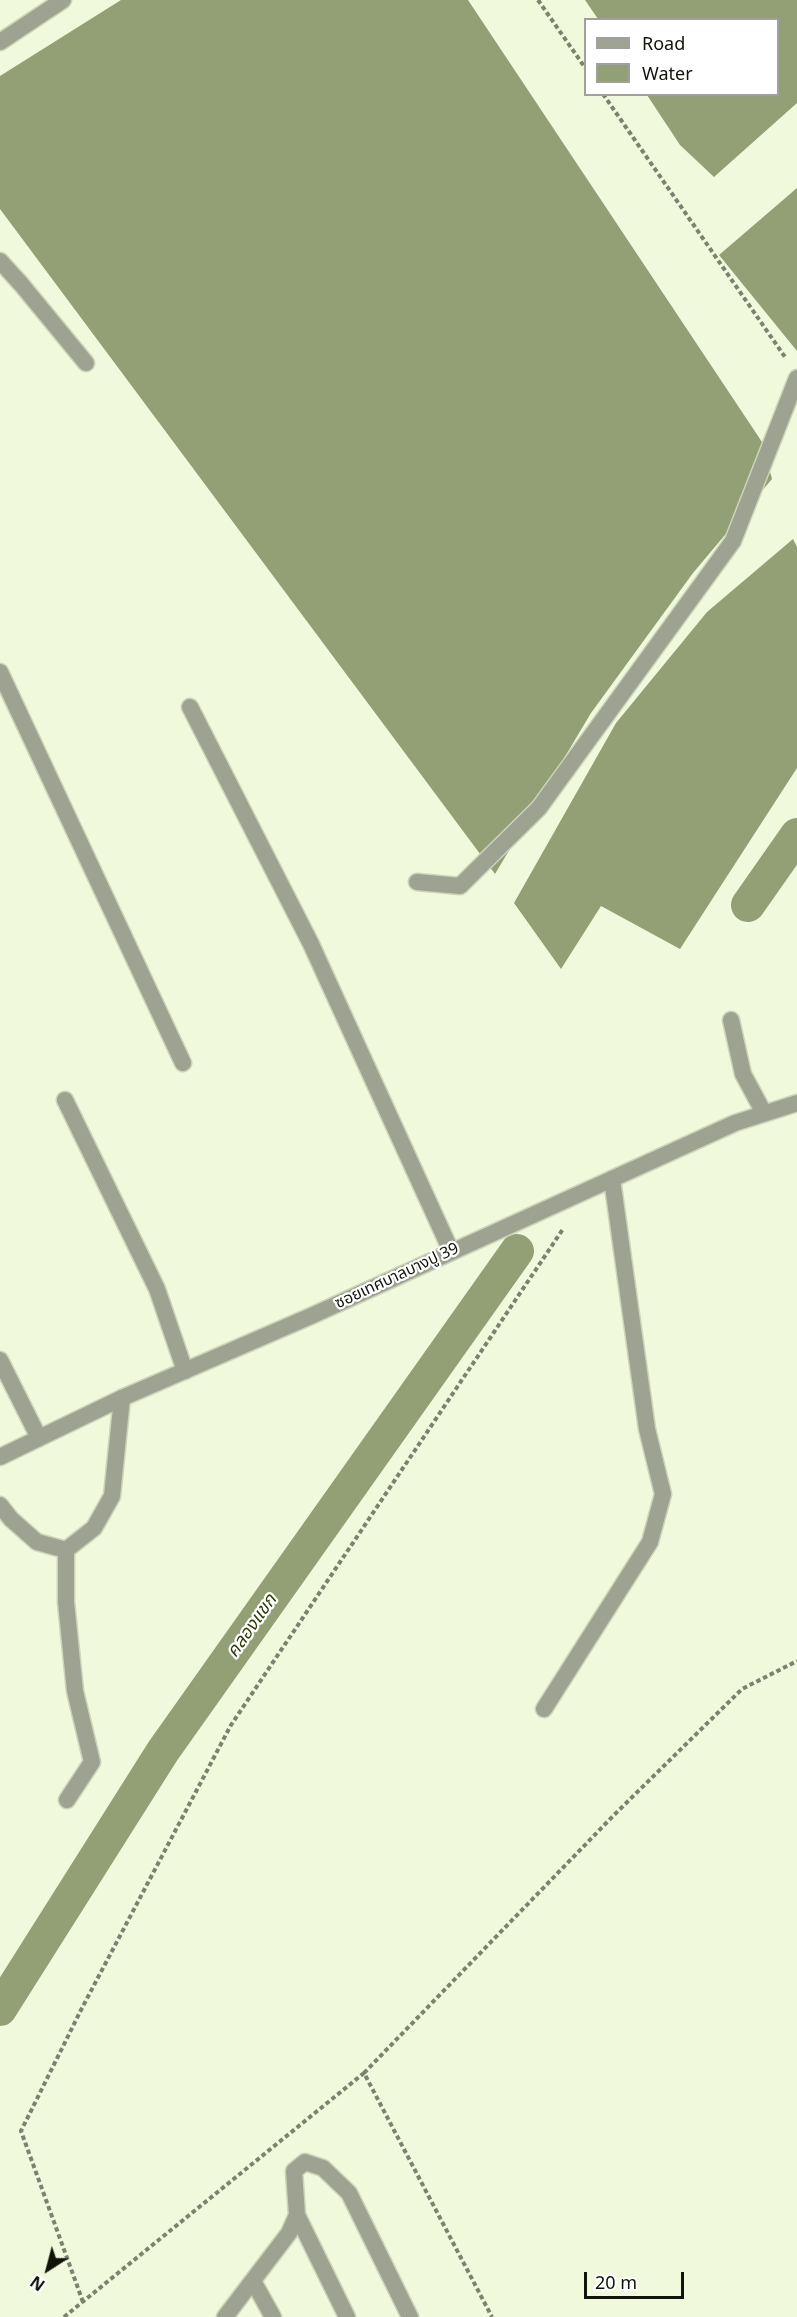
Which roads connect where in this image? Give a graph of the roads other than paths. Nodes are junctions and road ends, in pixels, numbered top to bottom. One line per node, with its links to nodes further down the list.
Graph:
1 (63, 0): 2 (street)
2 (0, 42)
3 (0, 261): 4 (street)
4 (86, 363)
5 (794, 372): 8 (street)
6 (0, 672): 10 (street)
7 (190, 707): 15 (street)
8 (417, 882)
9 (731, 1020): 13 (street)
10 (183, 1063)
11 (64, 1100): 17 (street)
12 (797, 1103): 13 (street, ซอยเทศบาลบางปู 39)
13 (764, 1113): 14 (street, ซอยเทศบาลบางปู 39)
14 (612, 1179): 15 (street, ซอยเทศบาลบางปู 39); 23 (street)
15 (451, 1251): 17 (street, ซอยเทศบาลบางปู 39)
16 (0, 1360): 19 (street)
17 (185, 1371): 18 (street, ซอยเทศบาลบางปู 39)
18 (122, 1398): 19 (street, ซอยเทศบาลบางปู 39); 22 (street)
19 (39, 1438): 20 (street, ซอยเทศบาลบางปู 39)
20 (0, 1457)
21 (0, 1505): 22 (street)
22 (66, 1550): 24 (street)
23 (544, 1709)
24 (67, 1800)
25 (297, 2215): 26 (street); 29 (street); 30 (street)
26 (253, 2281): 27 (street); 28 (street)
27 (225, 2317)
28 (273, 2317)
29 (347, 2317)
30 (410, 2317)

